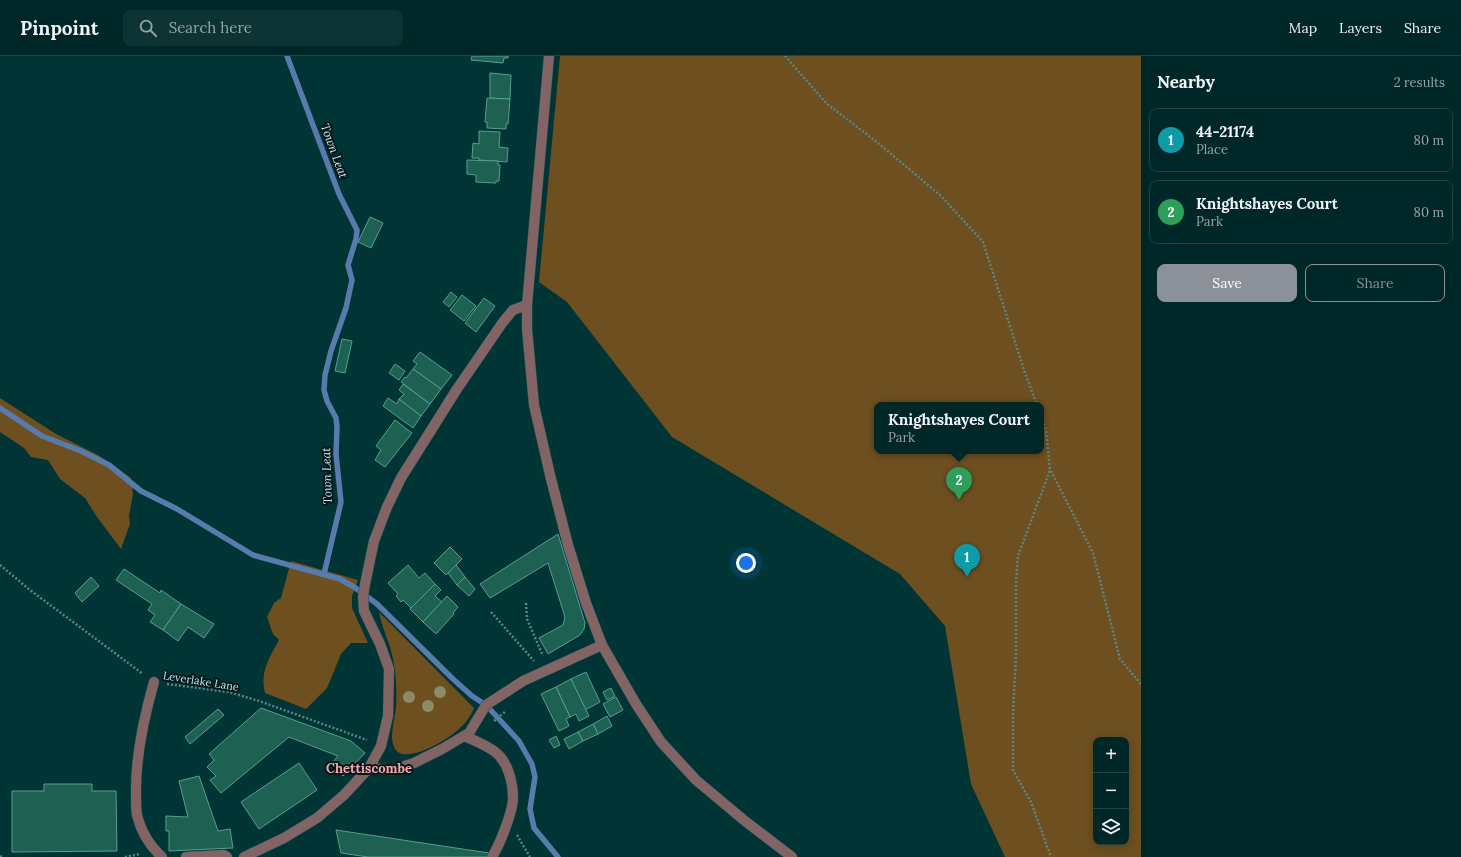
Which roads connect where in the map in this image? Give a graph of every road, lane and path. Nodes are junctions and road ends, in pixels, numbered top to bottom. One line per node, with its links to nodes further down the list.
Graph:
1 (549, 56): 3 (street)
2 (785, 56): 4 (path)
3 (527, 305): 10 (street); 17 (street)
4 (1036, 402)
5 (1044, 424): 6 (path)
6 (1050, 470): 13 (path); 27 (path)
7 (0, 565): 12 (path, Leverlake Lane)
8 (526, 604): 11 (path)
9 (491, 612): 11 (path)
10 (602, 644): 11 (street); 26 (street)
11 (546, 671): 16 (street)
12 (154, 682): 17 (path, Leverlake Lane); 20 (street)
13 (1141, 684)
14 (507, 710): 15 (path)
15 (491, 724)
16 (464, 736): 18 (street); 19 (street)
17 (381, 746): 18 (street)
18 (369, 768): 23 (street)
19 (507, 821): 24 (street); 25 (path)
20 (162, 857)
21 (186, 857): 22 (street)
22 (227, 857)
23 (244, 857)
24 (492, 857)
25 (530, 857)
26 (792, 857)
27 (1051, 857)

